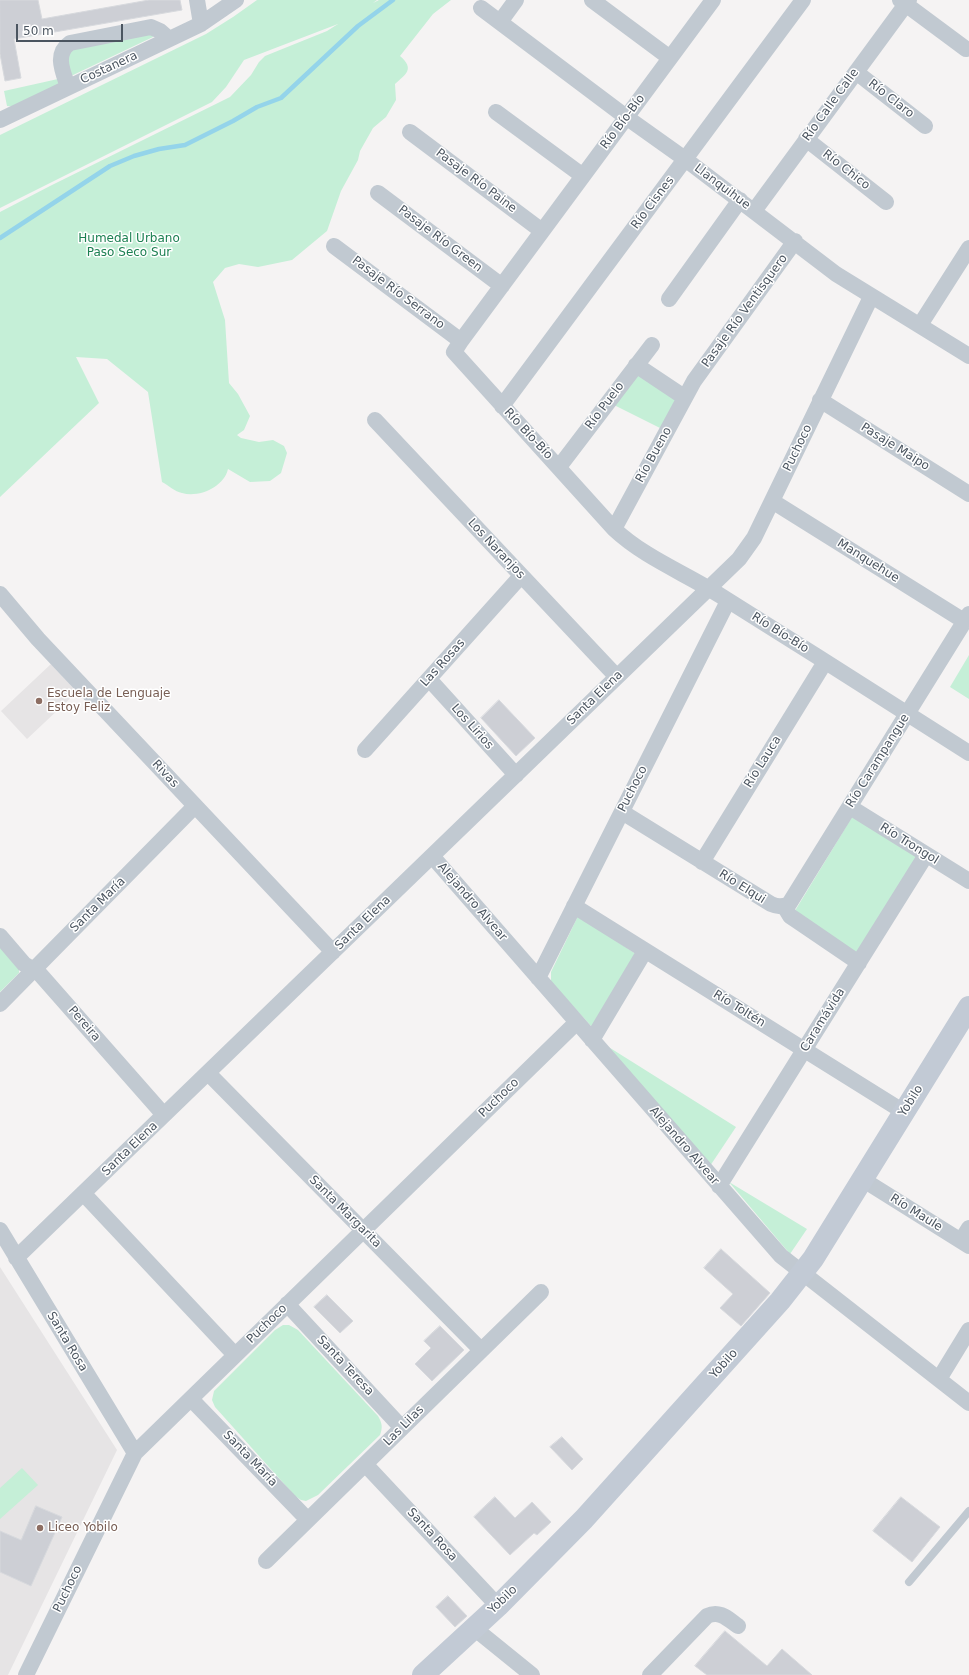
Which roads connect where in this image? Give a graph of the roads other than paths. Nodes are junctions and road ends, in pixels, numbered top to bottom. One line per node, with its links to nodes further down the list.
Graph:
1 (197, 0): 10 (street)
2 (236, 0): 10 (street, Costanera)
3 (516, 0): 9 (street)
4 (592, 0): 13 (street)
5 (803, 0): 22 (street, Río Cisnes)
6 (710, 1): 13 (street, Río Bío-Bío)
7 (905, 1): 12 (street); 14 (street, Río Calle Calle)
8 (481, 8): 9 (street, Llanquihue)
9 (500, 22): 17 (street, Llanquihue)
10 (201, 24): 11 (street, Costanera)
11 (169, 40): 15 (street, Costanera); 15 (street)
12 (966, 49)
13 (670, 58): 17 (street, Río Bío-Bío)
14 (856, 72): 19 (street, Río Claro); 21 (street, Río Calle Calle)
15 (68, 87): 18 (street, Costanera)
16 (496, 112): 23 (street)
17 (626, 118): 22 (street, Llanquihue); 23 (street, Río Bío-Bío)
18 (0, 120)
19 (926, 126)
20 (410, 132): 28 (street, Pasaje Río Paine)
21 (806, 139): 26 (street, Río Chico); 27 (street, Río Calle Calle)
22 (685, 159): 25 (street, Llanquihue); 43 (street, Río Cisnes)
23 (583, 176): 28 (street, Río Bío-Bío)
24 (378, 193): 32 (street, Pasaje Río Green)
25 (740, 200): 27 (street, Llanquihue); 34 (street)
26 (886, 202)
27 (754, 211): 29 (street, Llanquihue)
28 (542, 231): 32 (street, Río Bío-Bío)
29 (795, 241): 33 (street, Llanquihue); 40 (street, Pasaje Río Ventisquero)
30 (334, 246): 36 (street, Pasaje Río Serrano)
31 (969, 248): 35 (street)
32 (502, 286): 36 (street, Río Bío-Bío)
33 (872, 296): 35 (street, Llanquihue); 42 (street, Puchoco)
34 (669, 299)
35 (920, 325): 38 (street, Llanquihue)
36 (461, 341): 43 (street, Río Bío-Bío)
37 (652, 345): 39 (street, Río Puelo)
38 (969, 356)
39 (636, 365): 41 (street); 45 (street, Río Puelo)
40 (694, 381): 41 (street, Río Bueno)
41 (684, 397): 48 (street, Río Bueno)
42 (820, 400): 46 (street, Pasaje Maipo); 47 (street, Puchoco)
43 (502, 406): 45 (street, Río Bío-Bío)
44 (375, 420): 49 (street, Los Naranjos)
45 (559, 467): 48 (street, Río Bío-Bío)
46 (969, 494)
47 (772, 501): 50 (street, Puchoco); 53 (street, Manquehue)
48 (614, 528): 50 (street, Río Bío-Bío)
49 (521, 576): 55 (street, Los Naranjos); 56 (street, Las Rosas)
50 (709, 588): 52 (street, Río Bío-Bío); 55 (street, Santa Elena)
51 (0, 594): 61 (street, Rivas)
52 (728, 601): 54 (street, Río Bío-Bío); 63 (street, Puchoco)
53 (967, 618): 57 (street, Río Carampangue)
54 (825, 662): 57 (street, Río Bío-Bío); 66 (street, Río Lauca)
55 (617, 677): 60 (street, Santa Elena)
56 (429, 679): 58 (street, Las Rosas); 60 (street, Los Lirios)
57 (907, 714): 59 (street, Río Bío-Bío); 62 (street, Río Carampangue)
58 (365, 750)
59 (969, 753)
60 (516, 775): 65 (street, Santa Elena)
61 (195, 806): 72 (street, Rivas); 74 (street, Santa María)
62 (850, 807): 64 (street, Río Trongol); 69 (street, Río Carampangue)
63 (622, 812): 66 (street, Río Elqui); 68 (street, Puchoco)
64 (926, 855): 67 (street, Río Trongol); 73 (street, Caramávida)
65 (432, 856): 72 (street, Santa Elena); 75 (street, Alejandro Alvear)
66 (702, 862): 69 (street, Río Elqui)
67 (969, 881)
68 (574, 906): 71 (street, Río Toltén); 75 (street, Puchoco)
69 (784, 906): 73 (street)
70 (0, 936): 74 (street, Pereira)
71 (645, 951): 79 (street); 80 (street, Río Toltén)
72 (333, 952): 81 (street, Santa Elena)
73 (859, 963): 80 (street, Caramávida)
74 (33, 970): 76 (street, Santa María); 83 (street, Pereira)
75 (538, 978): 78 (street, Alejandro Alvear)
76 (0, 1004)
77 (969, 1008): 82 (main road, Yobilo)
78 (576, 1022): 79 (street, Alejandro Alvear); 88 (street, Puchoco)
79 (592, 1040): 85 (street, Alejandro Alvear)
80 (804, 1050): 82 (street, Río Toltén); 85 (street, Caramávida)
81 (208, 1073): 83 (street, Santa Elena); 88 (street, Santa Margarita)
82 (904, 1112): 84 (main road, Yobilo)
83 (164, 1115): 86 (street, Santa Elena)
84 (862, 1179): 89 (street, Río Maule); 91 (main road, Yobilo)
85 (719, 1186): 91 (street, Alejandro Alvear)
86 (83, 1193): 90 (street, Santa Elena); 96 (street)
87 (0, 1230): 90 (street, Santa Rosa)
88 (363, 1230): 93 (street, Puchoco); 95 (street, Santa Margarita)
89 (966, 1238)
90 (16, 1258): 101 (street, Santa Rosa)
91 (804, 1272): 97 (street, Alejandro Alvear); 107 (main road, Yobilo)
92 (541, 1292): 95 (street, Las Lilas)
93 (287, 1304): 96 (street, Puchoco); 100 (street, Santa Teresa)
94 (969, 1330): 97 (street)
95 (481, 1350): 100 (street, Las Lilas)
96 (235, 1355): 98 (street, Puchoco)
97 (939, 1379): 99 (street, Alejandro Alvear)
98 (191, 1399): 101 (street, Puchoco); 104 (street, Santa María)
99 (969, 1403)
100 (402, 1428): 102 (street, Las Lilas)
101 (135, 1453): 110 (street, Puchoco)
102 (365, 1464): 104 (street, Las Lilas); 107 (street, Santa Rosa)
103 (969, 1511): 106 (lane)
104 (308, 1520): 105 (street, Las Lilas)
105 (266, 1561)
106 (909, 1582)
107 (498, 1606): 109 (main road, Yobilo)
108 (738, 1626): 113 (street)
109 (474, 1628): 111 (main road, Yobilo); 112 (street)
110 (26, 1675)
111 (423, 1675)
112 (532, 1675)
113 (650, 1675)

